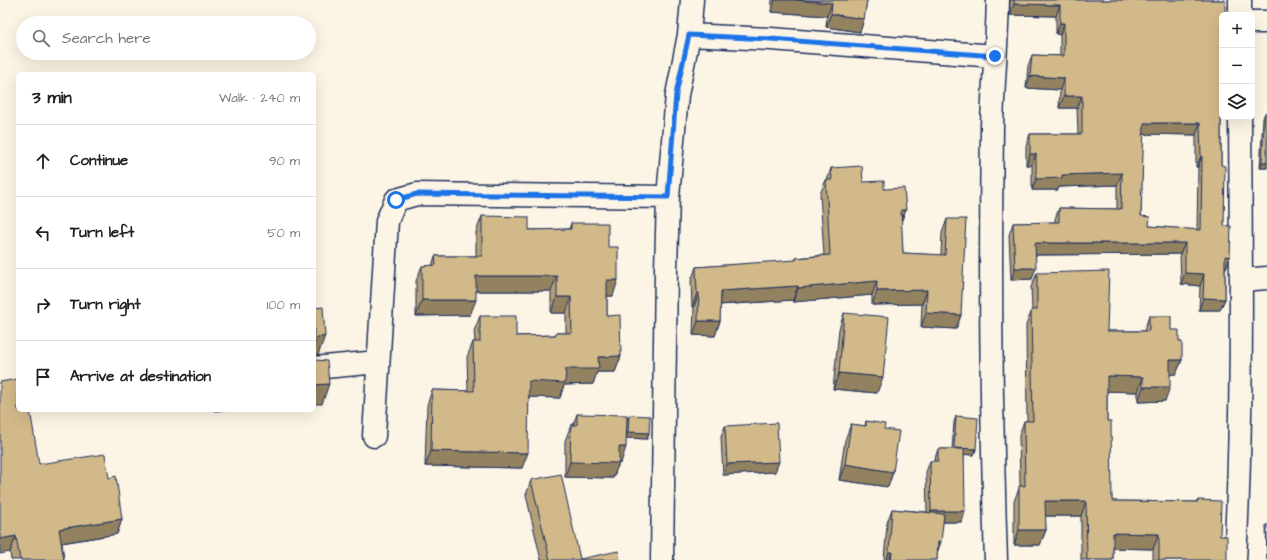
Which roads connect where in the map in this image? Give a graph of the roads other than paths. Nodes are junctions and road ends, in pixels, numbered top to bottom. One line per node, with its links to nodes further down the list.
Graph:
1 (692, 0): 7 (street)
2 (998, 0): 8 (street)
3 (1240, 0): 4 (street)
4 (1240, 12)
5 (1255, 22): 6 (street)
6 (1267, 22)
7 (689, 35): 8 (street); 10 (street)
8 (995, 56): 17 (street)
9 (1240, 120): 12 (street)
10 (668, 197): 13 (street); 16 (street)
11 (1267, 278): 12 (street)
12 (1241, 280): 18 (street)
13 (378, 362): 14 (street); 15 (street)
14 (316, 368)
15 (374, 436)
16 (662, 560)
17 (996, 560)
18 (1235, 560)

